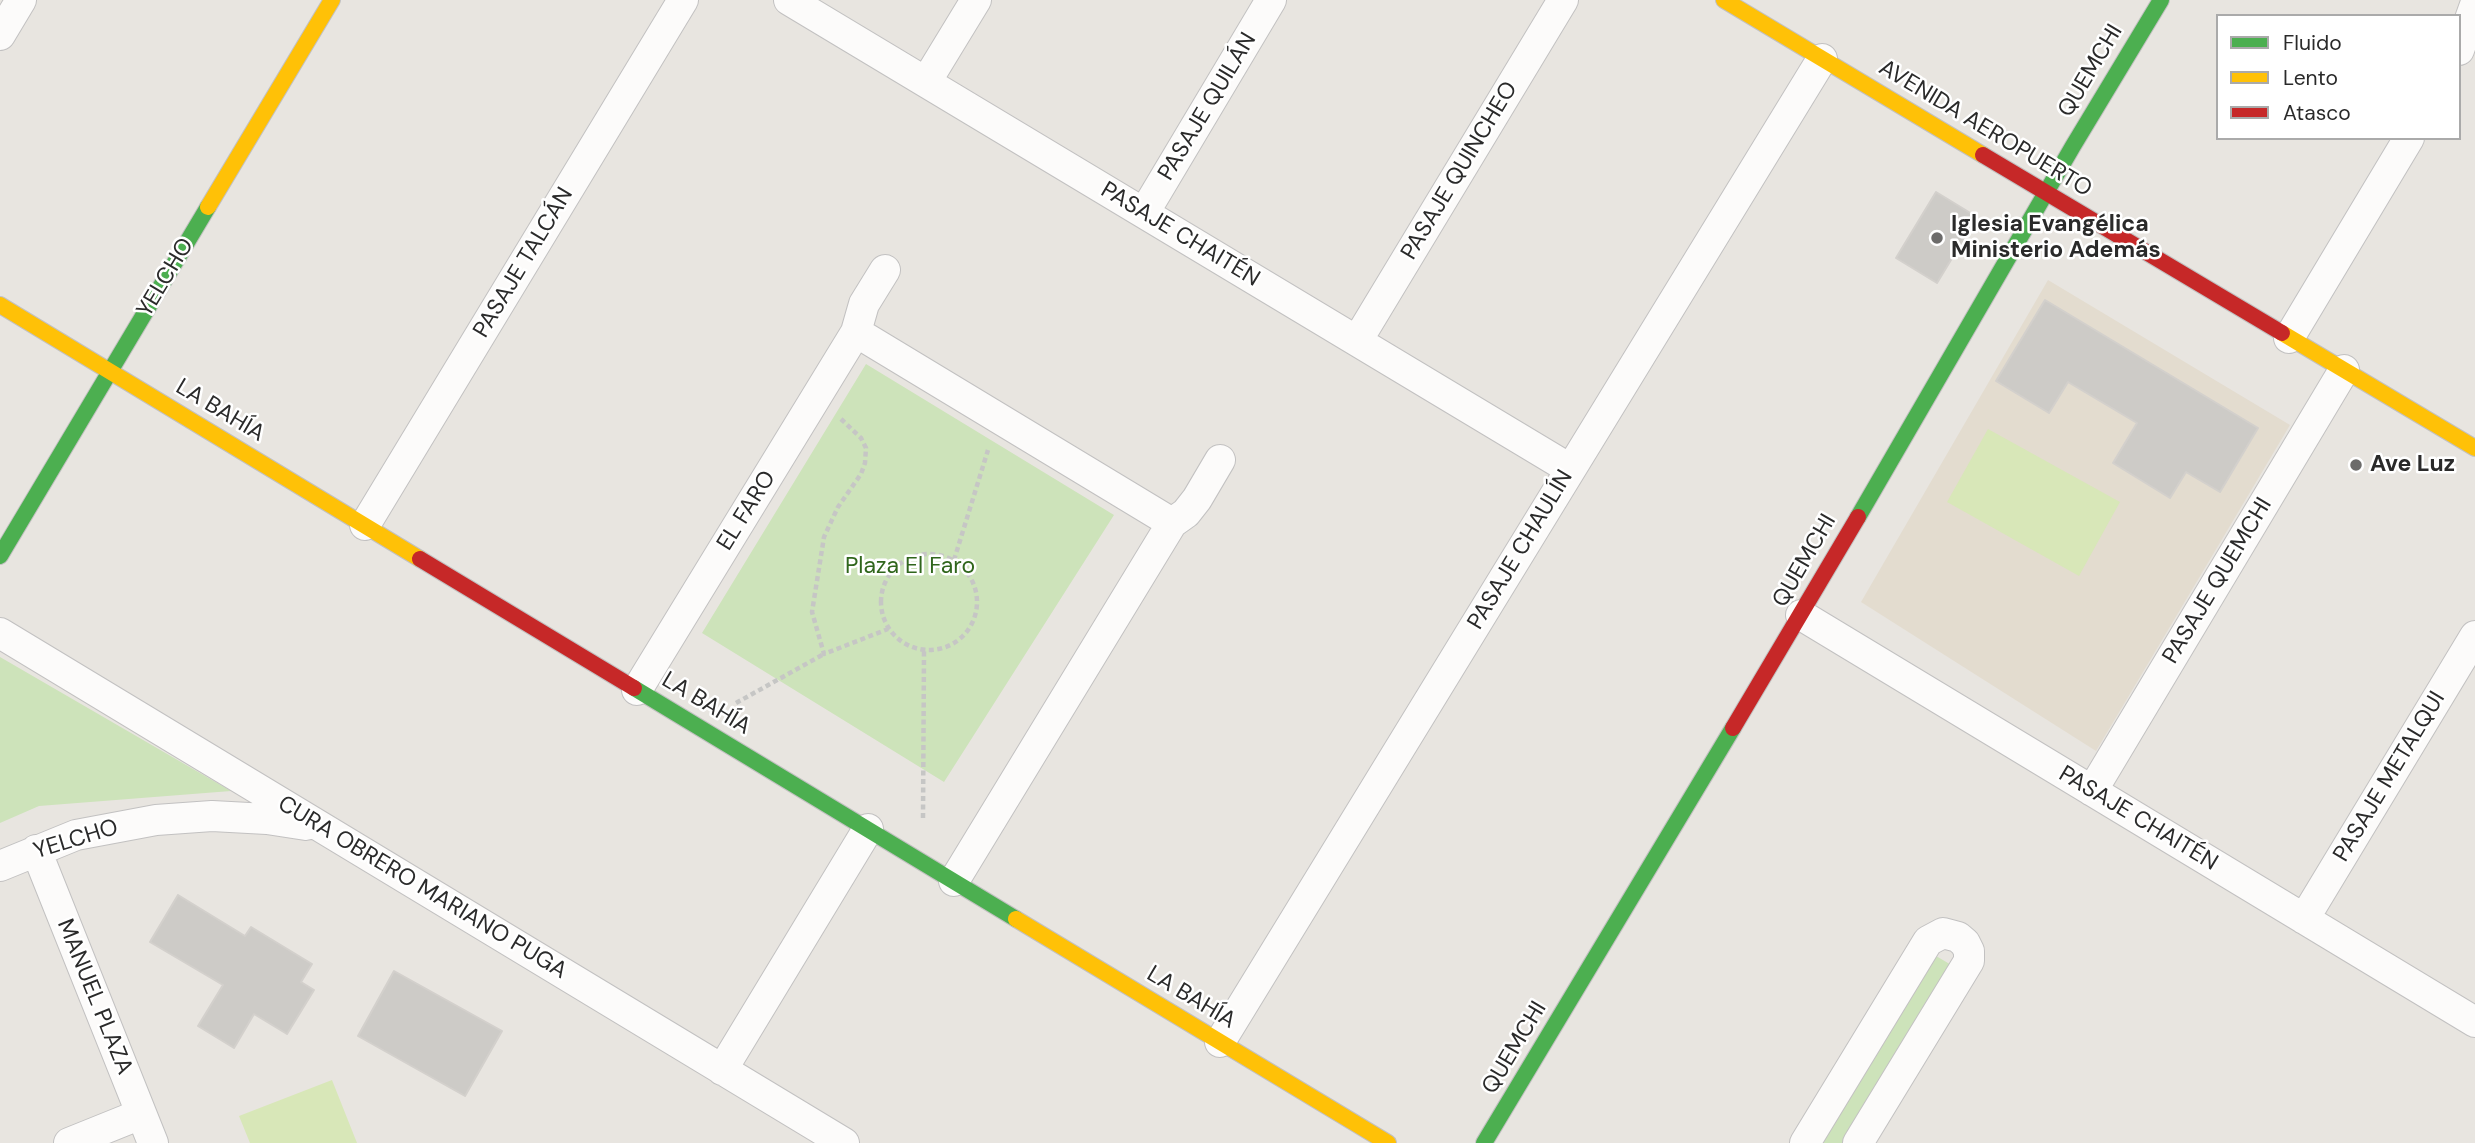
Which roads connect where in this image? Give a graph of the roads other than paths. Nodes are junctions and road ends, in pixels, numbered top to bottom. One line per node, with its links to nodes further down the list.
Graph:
1 (21, 0): 11 (street)
2 (332, 0): 24 (street, YELCHO)
3 (683, 0): 29 (street, PASAJE TALCÁN)
4 (789, 0): 14 (street, PASAJE CHAITÉN)
5 (976, 0): 14 (street)
6 (1271, 0): 17 (street, PASAJE QUILÁN)
7 (1563, 0): 22 (street, PASAJE QUINCHEO)
8 (1724, 0): 13 (street, AVENIDA AEROPUERTO)
9 (2161, 0): 16 (street, QUEMCHI)
10 (2475, 5): 12 (street)
11 (0, 34)
12 (2461, 44)
13 (1822, 59): 16 (street, AVENIDA AEROPUERTO); 27 (street, PASAJE CHAULÍN)
14 (926, 82): 17 (street, PASAJE CHAITÉN)
15 (2408, 140): 21 (street)
16 (2047, 193): 21 (street, AVENIDA AEROPUERTO); 31 (street, QUEMCHI)
17 (1144, 213): 22 (street, PASAJE CHAITÉN)
18 (885, 270): 20 (street, EL FARO)
19 (0, 305): 24 (street, LA BAHÍA)
20 (856, 332): 28 (street); 34 (street, EL FARO)
21 (2289, 338): 23 (street, AVENIDA AEROPUERTO)
22 (1357, 341): 27 (street, PASAJE CHAITÉN)
23 (2344, 370): 25 (street, AVENIDA AEROPUERTO); 35 (street, PASAJE QUEMCHI)
24 (110, 371): 29 (street, LA BAHÍA); 30 (street, YELCHO)
25 (2475, 448)
26 (1220, 460): 28 (street)
27 (1570, 469): 43 (street, PASAJE CHAULÍN)
28 (1172, 523): 40 (street)
29 (365, 525): 34 (street, LA BAHÍA)
30 (0, 555)
31 (1801, 615): 35 (street, PASAJE CHAITÉN); 50 (street, QUEMCHI)
32 (0, 633): 36 (street, CURA OBRERO MARIANO PUGA)
33 (2475, 636): 41 (street, PASAJE METALQUI)
34 (637, 690): 37 (street, LA BAHÍA)
35 (2092, 792): 41 (street, PASAJE CHAITÉN)
36 (321, 827): 38 (street, YELCHO); 44 (street, CURA OBRERO MARIANO PUGA)
37 (868, 829): 40 (street, LA BAHÍA); 44 (street)
38 (36, 850): 39 (street, YELCHO); 45 (street, MANUEL PLAZA)
39 (0, 866)
40 (954, 881): 43 (street, LA BAHÍA)
41 (2304, 919): 42 (street, PASAJE CHAITÉN)
42 (2475, 1022)
43 (1220, 1042): 49 (street, LA BAHÍA)
44 (722, 1070): 48 (street, CURA OBRERO MARIANO PUGA)
45 (141, 1114): 46 (street); 47 (street, MANUEL PLAZA)
46 (69, 1143)
47 (153, 1143)
48 (844, 1143)
49 (1388, 1143)
50 (1485, 1143)
51 (1805, 1143): 52 (street)
52 (1858, 1143)

